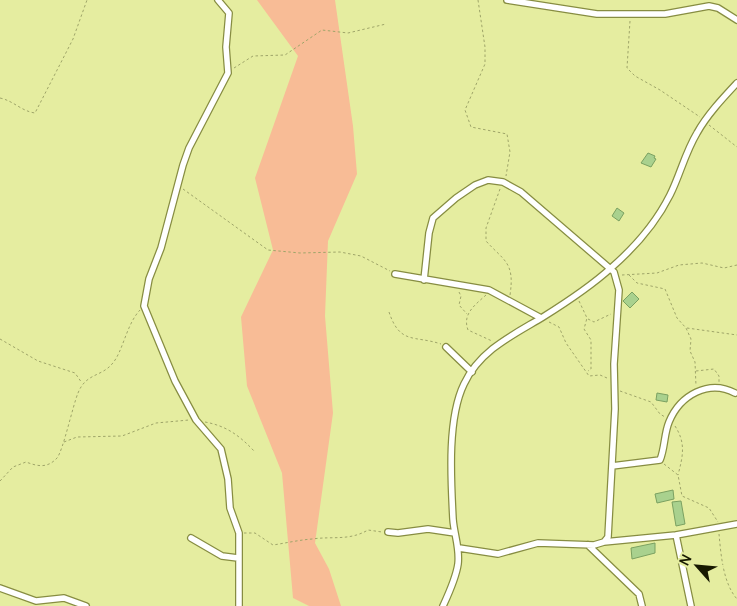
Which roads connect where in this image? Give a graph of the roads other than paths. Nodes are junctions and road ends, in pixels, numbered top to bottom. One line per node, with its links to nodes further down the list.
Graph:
1 (218, 0): 21 (street)
2 (507, 0): 3 (street)
3 (737, 20)
4 (737, 84): 5 (street)
5 (611, 268): 7 (street); 8 (street); 12 (street)
6 (395, 274): 7 (street)
7 (424, 280): 8 (street)
8 (541, 318): 10 (street)
9 (446, 347): 10 (street)
10 (472, 372): 15 (street)
11 (736, 394): 12 (street)
12 (612, 466): 18 (street)
13 (737, 524): 16 (street)
14 (388, 532): 15 (street)
15 (455, 533): 20 (street)
16 (676, 535): 18 (street); 27 (street)
17 (191, 538): 21 (street)
18 (604, 542): 19 (street)
19 (588, 545): 20 (street); 26 (street)
20 (459, 548): 25 (street)
21 (238, 558): 24 (street)
22 (0, 588): 23 (street)
23 (86, 606)
24 (240, 606)
25 (442, 606)
26 (642, 606)
27 (691, 606)

